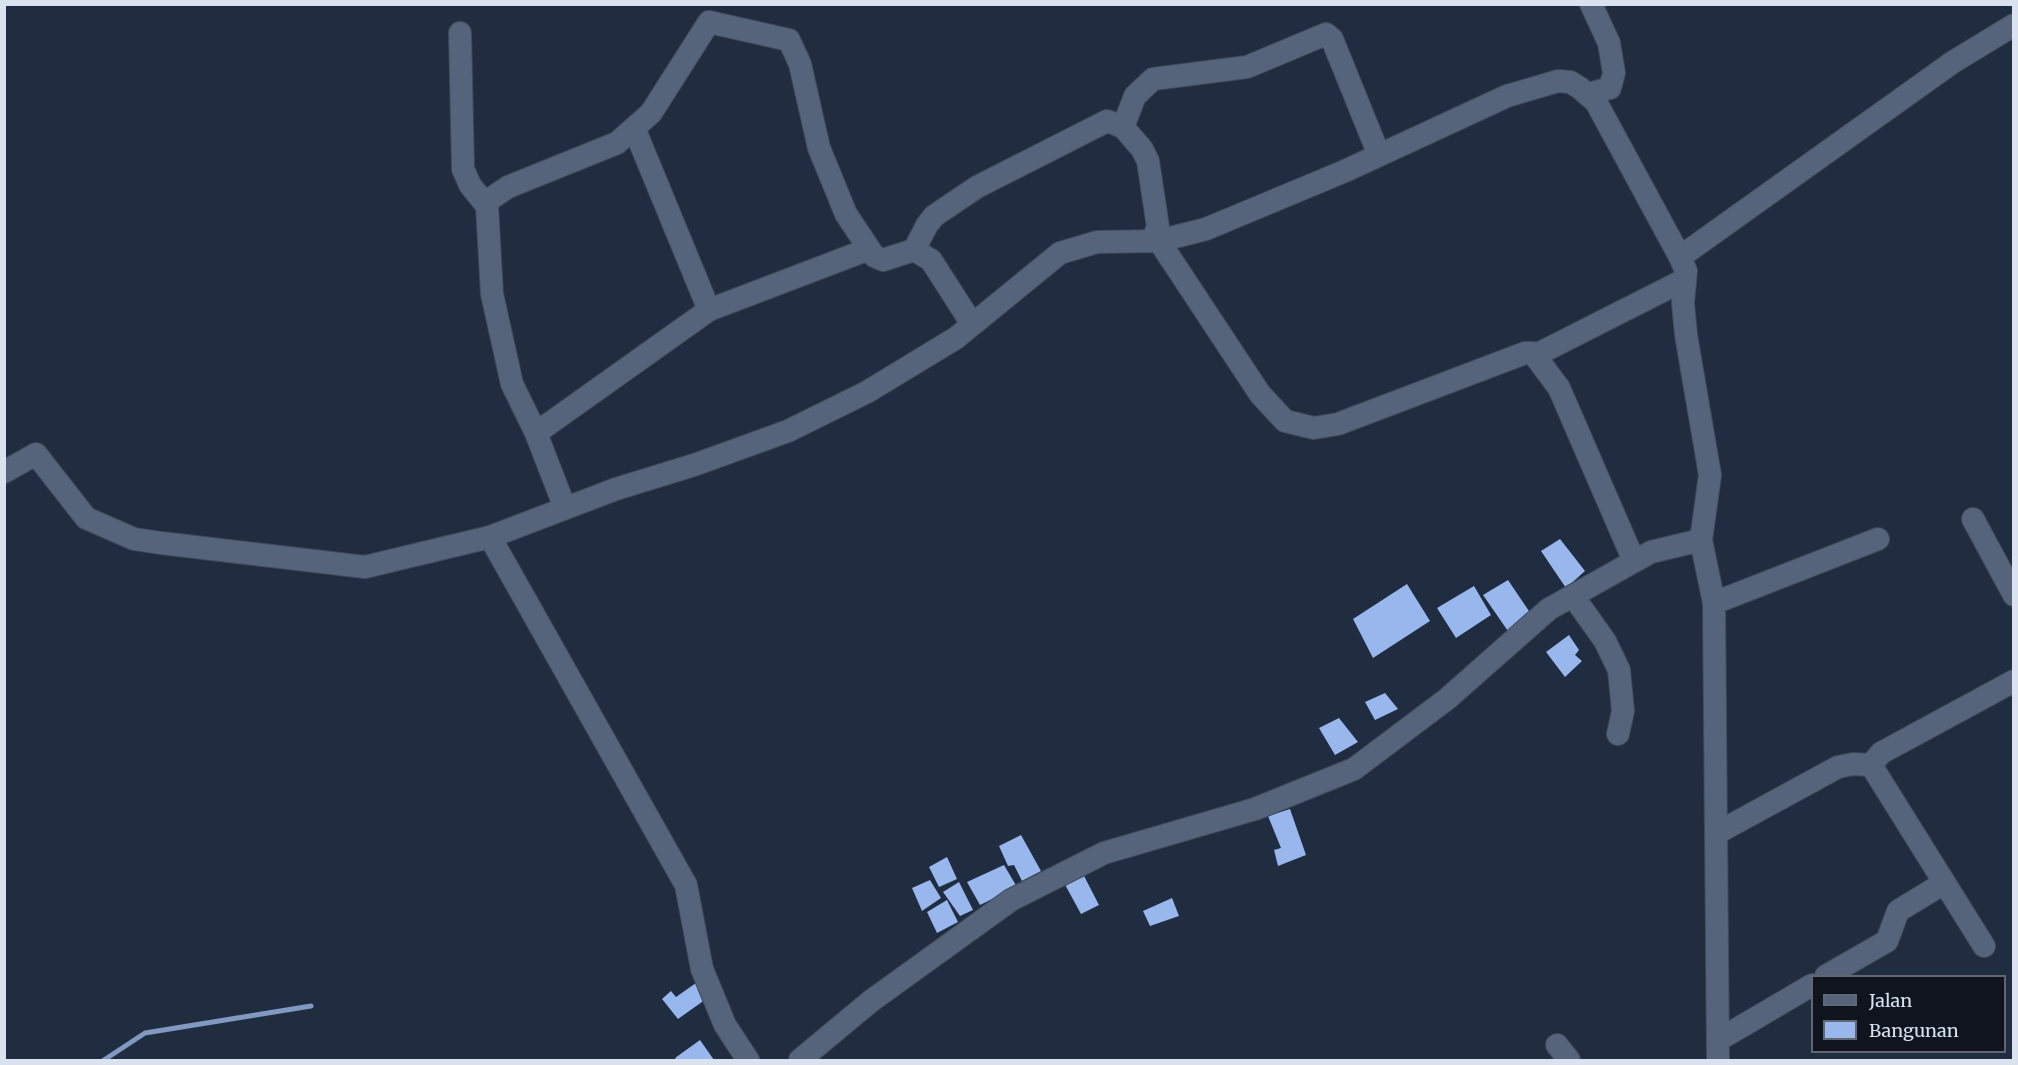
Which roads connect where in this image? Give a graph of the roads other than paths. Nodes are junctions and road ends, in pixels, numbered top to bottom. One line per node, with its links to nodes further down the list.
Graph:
1 (1591, 4): 5 (street)
2 (712, 13): 7 (street); 11 (street)
3 (2013, 25): 13 (street)
4 (460, 33): 9 (street)
5 (1588, 94): 8 (street); 13 (street)
6 (1123, 127): 8 (street); 10 (street); 12 (street)
7 (634, 129): 9 (street); 15 (street)
8 (1379, 155): 10 (street)
9 (487, 206): 18 (street)
10 (1156, 241): 16 (street); 17 (street)
11 (869, 249): 12 (street); 15 (street)
12 (914, 250): 16 (street)
13 (1680, 257): 14 (street)
14 (1684, 280): 17 (street); 24 (street)
15 (709, 310): 18 (street)
16 (972, 324): 20 (street)
17 (1536, 356): 25 (street)
18 (536, 433): 20 (street)
19 (4, 472): 22 (street)
20 (564, 508): 22 (street)
21 (1973, 519): 26 (street)
22 (490, 537): 38 (street)
23 (1878, 539): 28 (street)
24 (1701, 540): 25 (street); 28 (street)
25 (1634, 561): 27 (street)
26 (2013, 595)
27 (1573, 596): 30 (street); 39 (street)
28 (1714, 603): 32 (street)
29 (2013, 681): 31 (street)
30 (1618, 734)
31 (1871, 765): 32 (street); 33 (street)
32 (1717, 833): 37 (street)
33 (1944, 883): 34 (street); 35 (street)
34 (1984, 946)
35 (1828, 975)
36 (1811, 986): 37 (street)
37 (1719, 1050)
38 (748, 1060)
39 (800, 1060)

